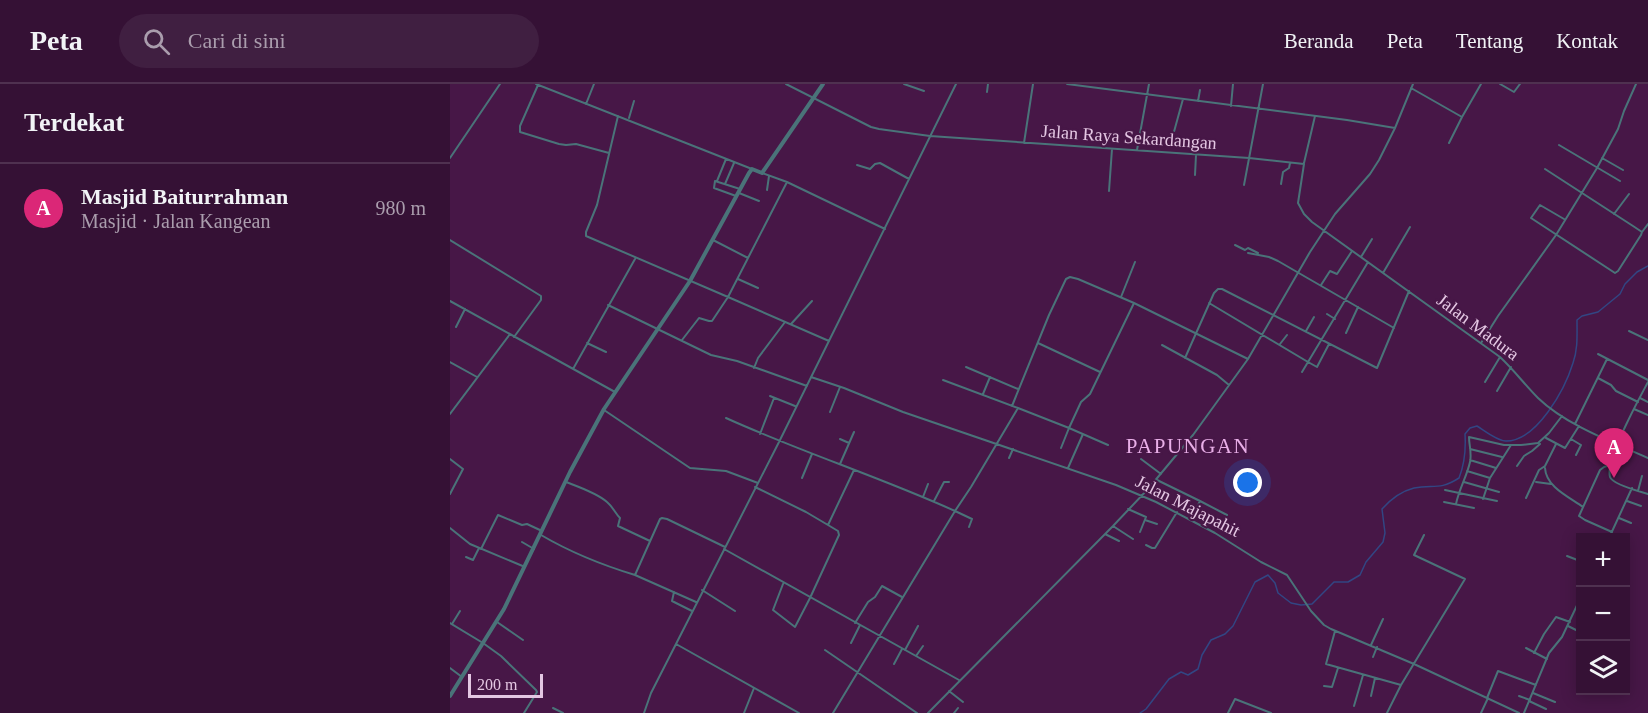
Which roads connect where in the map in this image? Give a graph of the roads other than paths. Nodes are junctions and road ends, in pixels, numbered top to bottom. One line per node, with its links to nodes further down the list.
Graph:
1 (500, 84): 46 (street)
2 (537, 84): 29 (street); 44 (street)
3 (594, 84): 29 (street)
4 (786, 84): 25 (street, Jalan Raya Sekardangan)
5 (823, 84): 25 (street)
6 (904, 84): 19 (street)
7 (956, 84): 37 (street)
8 (988, 84): 23 (street)
9 (1033, 84): 39 (street)
10 (1066, 84): 24 (street)
11 (1149, 84): 24 (street)
12 (1233, 84): 30 (street)
13 (1263, 84): 31 (street)
14 (1413, 84): 20 (street)
15 (1481, 84): 34 (street)
16 (1500, 84): 17 (street)
17 (1520, 84)
18 (1636, 84): 48 (street)
19 (911, 85): 22 (street)
20 (1411, 88): 34 (street); 36 (street)
21 (1200, 90): 28 (street)
22 (924, 91)
23 (987, 92)
24 (1147, 95): 26 (street); 43 (street)
25 (814, 99): 37 (street, Jalan Raya Sekardangan); 58 (street)
26 (1183, 99): 28 (street); 38 (street)
27 (634, 101): 35 (street)
28 (1198, 101): 30 (street)
29 (586, 104): 32 (street)
30 (1231, 106): 31 (street)
31 (1258, 109): 33 (street); 47 (street)
32 (618, 116): 35 (street); 44 (street)
33 (1315, 116): 36 (street); 52 (street)
34 (1462, 117): 40 (street)
35 (628, 120): 49 (street)
36 (1395, 128): 79 (street)
37 (930, 136): 39 (street, Jalan Raya Sekardangan); 61 (street)
38 (1172, 140)
39 (1024, 143): 42 (street, Jalan Raya Sekardangan)
40 (1449, 143)
41 (1559, 145): 54 (street)
42 (1112, 149): 43 (street, Jalan Raya Sekardangan); 69 (street)
43 (1137, 150): 45 (street, Jalan Raya Sekardangan)
44 (609, 153): 90 (street)
45 (1197, 155): 47 (street, Jalan Raya Sekardangan); 59 (street)
46 (450, 158)
47 (1248, 158): 51 (street, Jalan Raya Sekardangan); 67 (street)
48 (1601, 158): 54 (street); 57 (street)
49 (726, 159): 50 (street); 62 (street)
50 (734, 163): 55 (street); 65 (street)
51 (1290, 163): 52 (street, Jalan Raya Sekardangan); 66 (street)
52 (1304, 164): 79 (street)
53 (857, 165): 61 (street)
54 (1597, 168): 63 (street); 70 (street)
55 (752, 169): 58 (street); 71 (street)
56 (1545, 169): 70 (street)
57 (1623, 170)
58 (762, 173): 60 (street)
59 (1195, 175)
60 (769, 176): 64 (street); 68 (street)
61 (909, 179): 78 (street)
62 (717, 181): 65 (street); 71 (street)
63 (1620, 181)
64 (787, 182): 78 (street); 91 (street)
65 (725, 184): 71 (street)
66 (1281, 184)
67 (1244, 185)
68 (768, 190)
69 (1109, 191)
70 (1581, 192): 74 (street); 75 (street)
71 (738, 193): 73 (street); 84 (street)
72 (1629, 194): 74 (street)
73 (759, 201)
74 (1614, 214): 80 (street)
75 (1564, 219): 81 (street); 81 (street)
76 (1648, 224): 80 (street)
77 (1410, 227): 95 (street)
78 (885, 229): 131 (street)
79 (1323, 231): 86 (street, Jalan Madura); 94 (street)
80 (1641, 232): 81 (street)
81 (1556, 235): 136 (street)
82 (1372, 239): 89 (street)
83 (450, 240): 127 (street)
84 (713, 240): 91 (street); 97 (street)
85 (1235, 245): 88 (street)
86 (1352, 251): 89 (street, Jalan Madura); 98 (street)
87 (1248, 253): 94 (street)
88 (1258, 253)
89 (1361, 257): 93 (street, Jalan Madura)
90 (636, 258): 97 (street); 108 (street)
91 (748, 258): 96 (street)
92 (1135, 262): 102 (street)
93 (1368, 262): 95 (street, Jalan Madura); 103 (street)
94 (1299, 273): 98 (street); 112 (street)
95 (1383, 273): 100 (street, Jalan Madura)
96 (737, 279): 99 (street); 101 (street)
97 (690, 281): 101 (street); 119 (street)
98 (1321, 285): 103 (street)
99 (758, 288)
100 (1409, 291): 118 (street); 136 (street, Jalan Madura)
101 (728, 297): 115 (street); 130 (street)
102 (1121, 297): 106 (street); 133 (street)
103 (1347, 300): 109 (street); 114 (street)
104 (450, 301): 110 (street)
105 (812, 301): 116 (street)
106 (1134, 303): 122 (street); 150 (street)
107 (1209, 303): 112 (street); 122 (street); 125 (street)
108 (608, 305): 119 (street); 132 (street)
109 (1358, 307): 118 (street); 123 (street)
110 (465, 309): 117 (street); 124 (street)
111 (1327, 314): 114 (street)
112 (1274, 316): 120 (street); 125 (street)
113 (1314, 317): 120 (street)
114 (1335, 319): 128 (street)
115 (785, 322): 116 (street); 148 (street)
116 (791, 324): 131 (street)
117 (456, 327)
118 (1394, 328): 135 (street)
119 (659, 329): 130 (street); 164 (street)
120 (1306, 331): 128 (street)
121 (1629, 331): 129 (street)
122 (1197, 333): 141 (street); 142 (street)
123 (1346, 333)
124 (510, 334): 127 (street); 152 (street)
125 (1263, 334): 134 (street); 142 (street)
126 (1287, 335): 134 (street)
127 (514, 337): 149 (street)
128 (1322, 340): 135 (street); 145 (street)
129 (1648, 340)
130 (682, 341): 148 (street)
131 (829, 341): 153 (street)
132 (587, 343): 138 (street); 149 (street)
133 (1038, 343): 150 (street); 162 (street)
134 (1280, 344): 145 (street)
135 (1329, 344): 145 (street)
136 (1480, 344): 140 (street, Jalan Madura)
137 (1162, 345): 141 (street)
138 (606, 352)
139 (1598, 354): 143 (street)
140 (1500, 357): 147 (street, Jalan Madura); 158 (street)
141 (1185, 358): 159 (street)
142 (1248, 359): 159 (street)
143 (1607, 359): 155 (street); 157 (street)
144 (450, 362): 152 (street)
145 (1308, 362): 151 (street)
146 (966, 367): 154 (street)
147 (1511, 367): 163 (street); 176 (street, Jalan Madura)
148 (754, 368): 160 (street)
149 (573, 369): 164 (street)
150 (1100, 372): 179 (street)
151 (1302, 372)
152 (477, 377): 174 (street)
153 (811, 377): 160 (street); 161 (street, Jalan Majapahit)
154 (990, 377): 162 (street); 165 (street)
155 (1598, 378): 166 (street); 178 (street)
156 (943, 380): 165 (street)
157 (1648, 381): 166 (street)
158 (1485, 382)
159 (1229, 385): 213 (street)
160 (807, 386): 169 (street)
161 (840, 387): 173 (street); 189 (street, Jalan Majapahit)
162 (1019, 389): 168 (street)
163 (1497, 391)
164 (615, 392): 171 (street)
165 (982, 395): 168 (street)
166 (1639, 400): 167 (street); 172 (street)
167 (1648, 402)
168 (1012, 406): 170 (street)
169 (796, 407): 181 (street); 187 (street)
170 (1018, 408): 179 (street); 189 (street)
171 (604, 409): 219 (street); 222 (street)
172 (1634, 409): 175 (street); 191 (street)
173 (830, 412)
174 (450, 414)
175 (1648, 415)
176 (1562, 416): 178 (street, Jalan Madura); 183 (street)
177 (726, 418): 181 (street)
178 (1577, 425): 185 (street); 191 (street, Jalan Madura)
179 (1069, 428): 182 (street); 194 (street)
180 (854, 432): 188 (street)
181 (760, 434): 187 (street)
182 (1083, 434): 192 (street); 209 (street)
183 (1545, 438): 186 (street); 190 (street)
184 (840, 439): 188 (street)
185 (1571, 439): 190 (street); 198 (street)
186 (1541, 441): 193 (street); 207 (street)
187 (779, 442): 197 (street); 222 (street)
188 (849, 443): 205 (street)
189 (997, 444): 195 (street, Jalan Majapahit); 248 (street)
190 (1556, 444): 208 (street)
191 (1618, 444): 201 (street, Jalan Madura); 206 (street)
192 (1108, 445)
193 (1511, 445): 196 (street); 200 (street)
194 (1061, 448)
195 (1013, 449): 199 (street); 209 (street, Jalan Majapahit)
196 (1470, 449): 200 (street); 204 (street)
197 (812, 454): 205 (street); 215 (street)
198 (1576, 455)
199 (1009, 458)
200 (1503, 458): 210 (street)
201 (1648, 458)
202 (450, 459): 232 (street)
203 (1141, 459): 213 (street)
204 (1470, 460): 210 (street); 212 (street)
205 (840, 464): 211 (street)
206 (1610, 465): 227 (street); 245 (street)
207 (1517, 466)
208 (1545, 466): 218 (street); 224 (street)
209 (1068, 468): 234 (street, Jalan Majapahit)
210 (1498, 468): 216 (street)
211 (854, 470): 235 (street); 256 (street)
212 (1467, 471): 216 (street); 221 (street)
213 (1161, 474): 217 (street)
214 (1642, 476): 229 (street)
215 (802, 478)
216 (1490, 478): 226 (street)
217 (1156, 479): 234 (street); 239 (street)
218 (1535, 481): 224 (street); 236 (street)
219 (566, 482): 262 (street); 266 (street)
220 (949, 482): 238 (street)
221 (1464, 482): 226 (street); 230 (street)
222 (758, 483): 225 (street)
223 (928, 484): 235 (street)
224 (1552, 485): 245 (street)
225 (755, 488): 256 (street); 270 (street)
226 (1486, 488): 231 (street); 237 (street)
227 (1632, 488): 229 (street); 241 (street)
228 (1445, 490): 230 (street)
229 (1638, 490): 233 (street)
230 (1459, 492): 237 (street); 243 (street)
231 (1499, 492)
232 (450, 494)
233 (1648, 494)
234 (1142, 496): 247 (street); 249 (street, Jalan Majapahit)
235 (923, 497): 238 (street)
236 (1526, 498)
237 (1483, 499): 240 (street)
238 (934, 501): 248 (street)
239 (1200, 501): 250 (street); 253 (street)
240 (1497, 501)
241 (1627, 501): 244 (street); 251 (street)
242 (1444, 502): 243 (street)
243 (1456, 504): 246 (street)
244 (1641, 506)
245 (1583, 507): 261 (street)
246 (1474, 508)
247 (1128, 510): 252 (street); 257 (street)
248 (955, 511): 258 (street); 281 (street)
249 (1177, 512): 253 (street, Jalan Majapahit); 269 (street)
250 (1227, 515)
251 (1619, 518): 254 (street); 261 (street)
252 (1145, 520): 255 (street); 260 (street)
253 (1191, 520): 298 (street, Jalan Majapahit)
254 (1631, 523)
255 (1157, 524)
256 (828, 525): 282 (street)
257 (1113, 526): 263 (street); 265 (street)
258 (969, 527)
259 (450, 528): 271 (street)
260 (1140, 532)
261 (1612, 532)
262 (541, 533): 271 (street); 272 (street); 277 (street)
263 (1106, 534): 267 (street); 322 (street)
264 (1424, 535): 315 (street)
265 (1133, 539)
266 (650, 541): 270 (street); 277 (street)
267 (1119, 541)
268 (522, 542): 272 (street)
269 (1146, 546)
270 (724, 548): 278 (street); 279 (street)
271 (480, 549): 274 (street); 276 (street)
272 (534, 549): 276 (street)
273 (1567, 556): 275 (street)
274 (466, 557)
275 (1576, 559)
276 (525, 567): 289 (street)
277 (635, 575): 280 (street)
278 (783, 583): 282 (street); 282 (street)
279 (702, 590): 283 (street); 287 (street)
280 (674, 592): 283 (street); 286 (street)
281 (902, 597): 291 (street); 299 (street)
282 (810, 598): 291 (street)
283 (696, 602): 286 (street)
284 (1576, 608): 290 (street)
285 (460, 611): 292 (street)
286 (692, 611): 303 (street)
287 (735, 611)
288 (1383, 619): 304 (street)
289 (497, 622): 300 (street); 301 (street)
290 (1570, 622): 295 (street); 310 (street)
291 (855, 623): 293 (street)
292 (452, 624): 296 (street); 301 (street)
293 (860, 626): 299 (street); 302 (street)
294 (918, 626): 309 (street)
295 (1568, 626): 297 (street); 313 (street)
296 (450, 630)
297 (1576, 630)
298 (1335, 631): 304 (street, Jalan Majapahit); 317 (street)
299 (879, 636): 309 (street); 318 (street)
300 (523, 640)
301 (483, 643): 320 (street); 341 (street)
302 (851, 643)
303 (676, 644): 326 (street); 343 (street)
304 (1371, 645): 306 (street, Jalan Majapahit)
305 (923, 646): 311 (street)
306 (1377, 647): 312 (street); 315 (street, Jalan Majapahit)
307 (1526, 648): 310 (street)
308 (825, 650): 318 (street)
309 (904, 650): 311 (street); 314 (street)
310 (1534, 653): 313 (street)
311 (916, 657): 322 (street)
312 (1373, 657)
313 (1547, 659): 324 (street)
314 (894, 664)
315 (1414, 664): 323 (street); 332 (street, Jalan Majapahit)
316 (450, 668): 320 (street)
317 (1338, 668): 319 (street); 325 (street)
318 (856, 672): 338 (street); 346 (street)
319 (1363, 675): 321 (street); 336 (street)
320 (462, 676): 329 (street)
321 (1375, 678): 323 (street); 330 (street)
322 (959, 680): 327 (street)
323 (1401, 685): 353 (street)
324 (1536, 685): 328 (street); 332 (street)
325 (1324, 686)
326 (754, 688): 344 (street); 345 (street)
327 (950, 691): 334 (street); 349 (street)
328 (1533, 693): 333 (street); 335 (street)
329 (450, 696)
330 (1371, 696)
331 (1519, 696): 333 (street)
332 (1488, 698): 354 (street); 355 (street, Jalan Majapahit)
333 (1530, 701): 340 (street); 356 (street)
334 (963, 702)
335 (1555, 702)
336 (1354, 706)
337 (553, 708): 342 (street)
338 (912, 708): 347 (street); 348 (street)
339 (958, 708): 350 (street)
340 (1546, 709)
341 (524, 713)
342 (563, 713)
343 (644, 713)
344 (744, 713)
345 (800, 713)
346 (833, 713)
347 (908, 713)
348 (917, 713)
349 (927, 713)
350 (954, 713)
351 (1228, 713): 352 (street)
352 (1270, 713)
353 (1386, 713)
354 (1481, 713)
355 (1520, 713)
356 (1524, 713)

